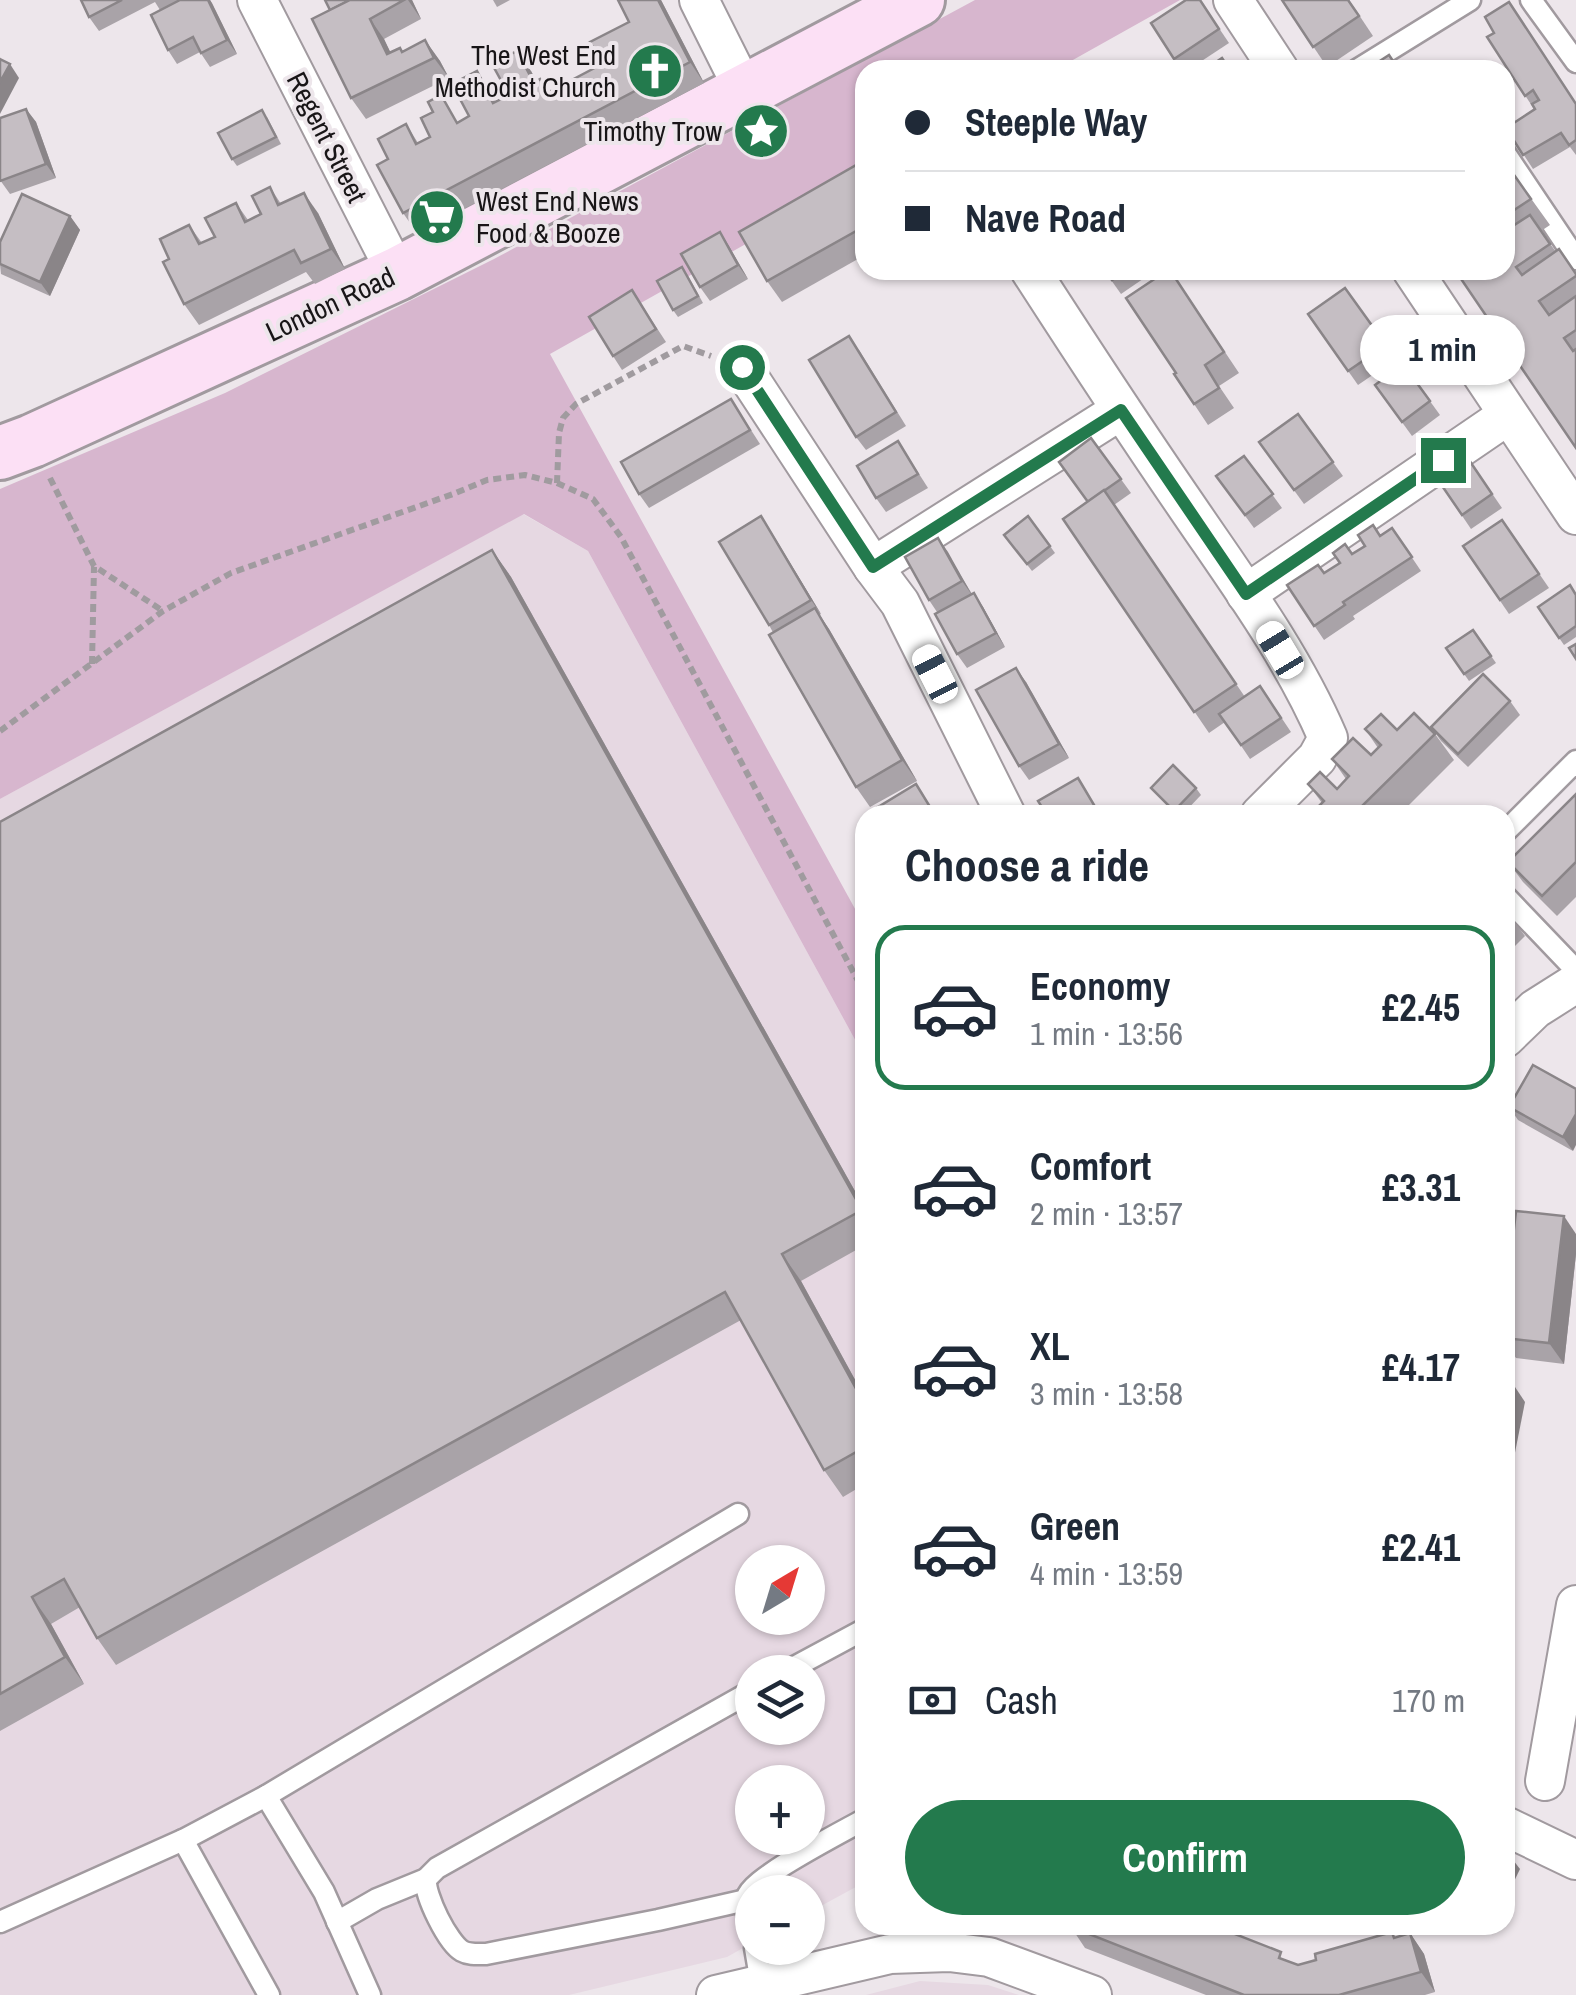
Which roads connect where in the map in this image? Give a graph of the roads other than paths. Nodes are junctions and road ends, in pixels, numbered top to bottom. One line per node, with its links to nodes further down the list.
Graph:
1 (257, 0): 13 (street, Regent Street)
2 (700, 0): 10 (street)
3 (918, 0): 10 (main road, London Road)
4 (1233, 0): 7 (street)
5 (1470, 0): 8 (lane)
6 (1531, 0): 9 (lane)
7 (1272, 60)
8 (1373, 60)
9 (1576, 62)
10 (745, 92): 13 (main road, London Road)
11 (1515, 168): 12 (lane)
12 (1576, 259)
13 (397, 274): 19 (main road, London Road)
14 (1036, 280): 17 (street)
15 (1419, 280): 18 (street)
16 (742, 367): 21 (street)
17 (1121, 410): 21 (street); 22 (street)
18 (1508, 415): 20 (street); 22 (street)
19 (16, 447)
20 (1576, 515)
21 (873, 567): 24 (street)
22 (1246, 594): 25 (street)
23 (1576, 760): 26 (lane)
24 (1001, 805)
25 (1270, 805)
26 (1515, 822)
27 (1515, 907): 28 (lane)
28 (1575, 970): 29 (street)
29 (1515, 1028)
30 (738, 1514): 36 (lane)
31 (1576, 1605): 35 (street)
32 (855, 1634): 33 (lane)
33 (817, 1655)
34 (735, 1700): 42 (lane)
35 (1545, 1782)
36 (266, 1796): 39 (lane); 45 (lane)
37 (855, 1826): 41 (lane)
38 (1515, 1831): 40 (street)
39 (182, 1840): 44 (lane); 49 (lane)
40 (1576, 1860)
41 (769, 1875)
42 (426, 1879): 43 (lane); 45 (lane)
43 (735, 1902)
44 (0, 1922)
45 (337, 1922): 50 (lane)
46 (950, 1938): 47 (street); 52 (street)
47 (825, 1959)
48 (758, 1965): 51 (street)
49 (269, 1995)
50 (370, 1995)
51 (716, 1995)
52 (1092, 1995)

